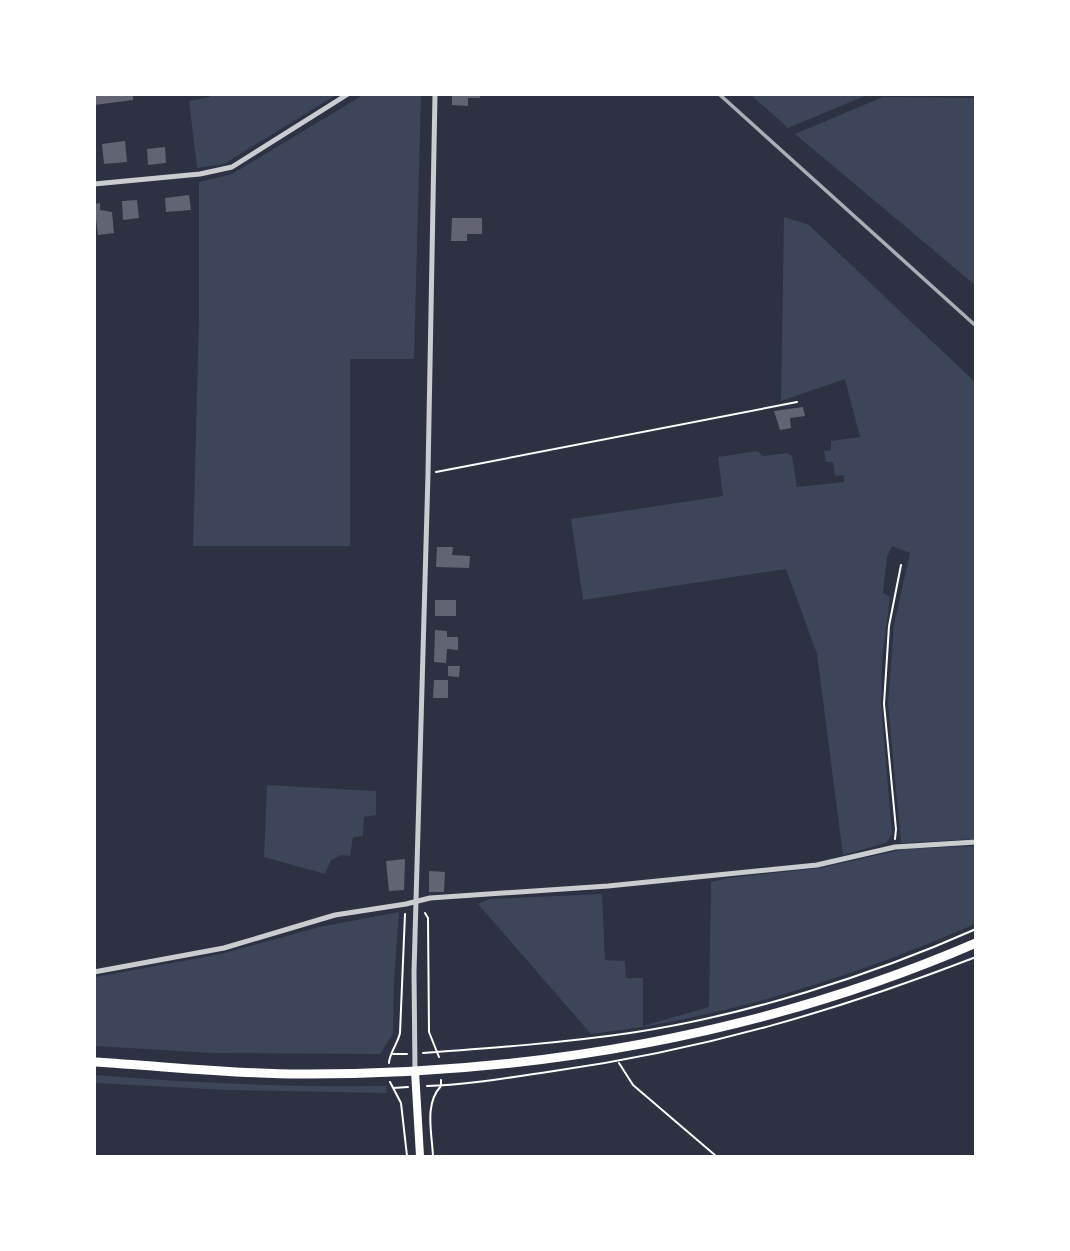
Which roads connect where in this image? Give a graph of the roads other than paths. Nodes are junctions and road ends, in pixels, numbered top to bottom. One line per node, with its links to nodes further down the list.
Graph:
1 (348, 94): 3 (street)
2 (435, 94): 5 (street)
3 (94, 184)
4 (975, 842): 5 (street)
5 (418, 901): 7 (street); 9 (street)
6 (975, 943): 9 (main road)
7 (94, 972)
8 (94, 1062): 9 (main road)
9 (415, 1071): 10 (main road)
10 (420, 1157)

